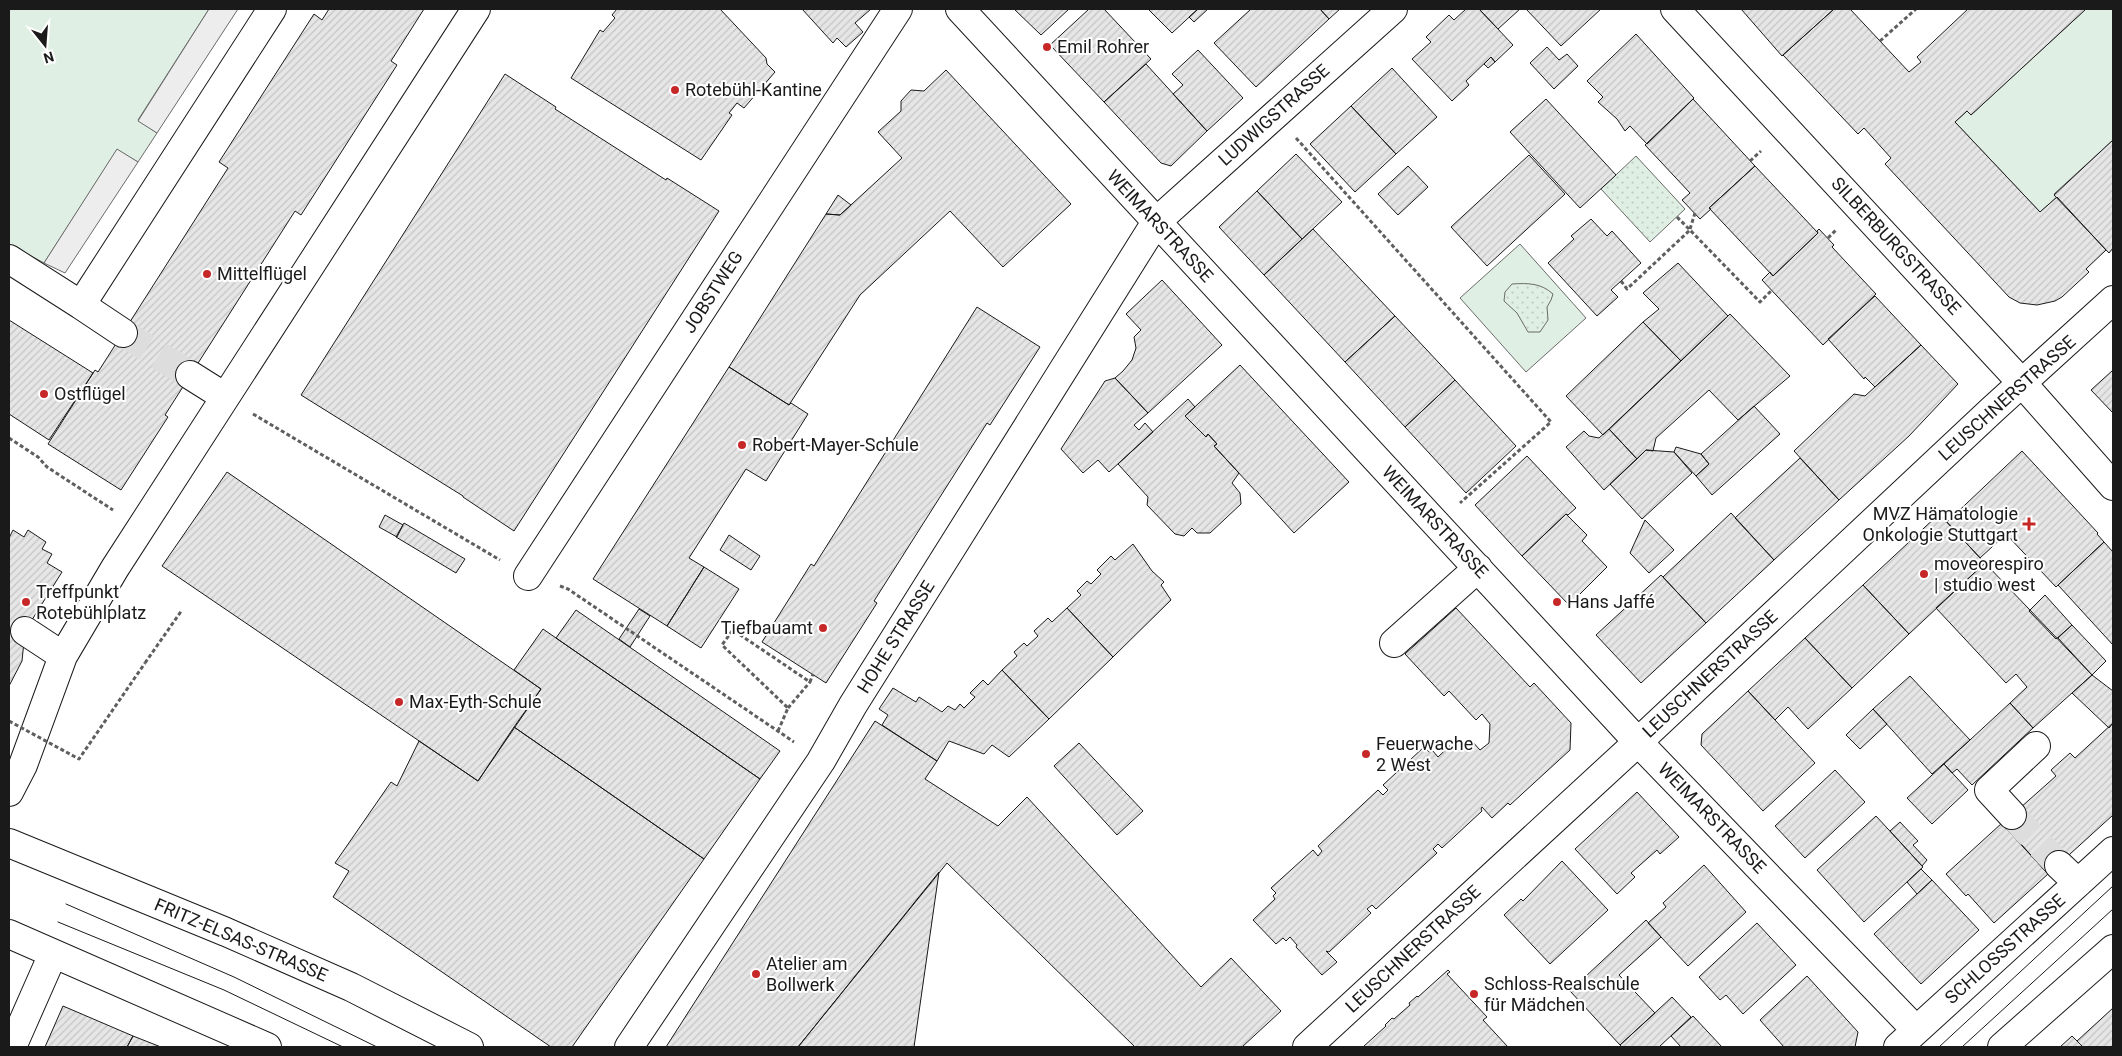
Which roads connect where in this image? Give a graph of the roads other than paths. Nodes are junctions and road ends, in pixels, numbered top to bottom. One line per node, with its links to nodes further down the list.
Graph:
1 (272, 9): 10 (street)
2 (476, 9): 14 (street)
3 (898, 9): 17 (street, JOBSTWEG)
4 (960, 9): 7 (street, WEIMARSTRASSE)
5 (1392, 9): 7 (street, LUDWIGSTRASSE)
6 (1675, 9): 13 (street, SILBERBURGSTRASSE)
7 (1156, 222): 16 (street, WEIMARSTRASSE); 36 (street, HOHE STRASSE)
8 (9, 259): 10 (street)
9 (2113, 300): 13 (street, LEUSCHNERSTRASSE)
10 (81, 305): 11 (street)
11 (123, 333)
12 (190, 375): 14 (street)
13 (2022, 383): 15 (street, SILBERBURGSTRASSE); 21 (street, LEUSCHNERSTRASSE)
14 (225, 397): 20 (street)
15 (2113, 486)
16 (1478, 568): 19 (street); 21 (street, WEIMARSTRASSE)
17 (528, 576)
18 (25, 631): 20 (street)
19 (1394, 643)
20 (63, 656): 23 (street)
21 (1638, 742): 32 (street, WEIMARSTRASSE); 37 (street, LEUSCHNERSTRASSE)
22 (2036, 746): 24 (street)
23 (9, 792)
24 (2012, 815)
25 (11, 847): 35 (street, FRITZ-ELSAS-STRASSE)
26 (2113, 852): 28 (street, SCHLOSSSTRASSE)
27 (2058, 865): 28 (street)
28 (2078, 883): 32 (street, SCHLOSSSTRASSE)
29 (9, 934): 31 (street)
30 (2113, 949): 38 (street)
31 (53, 954): 33 (street); 34 (street)
32 (1907, 1039)
33 (12, 1047)
34 (268, 1047)
35 (469, 1047)
36 (629, 1047)
37 (1307, 1047)
38 (2002, 1047)

